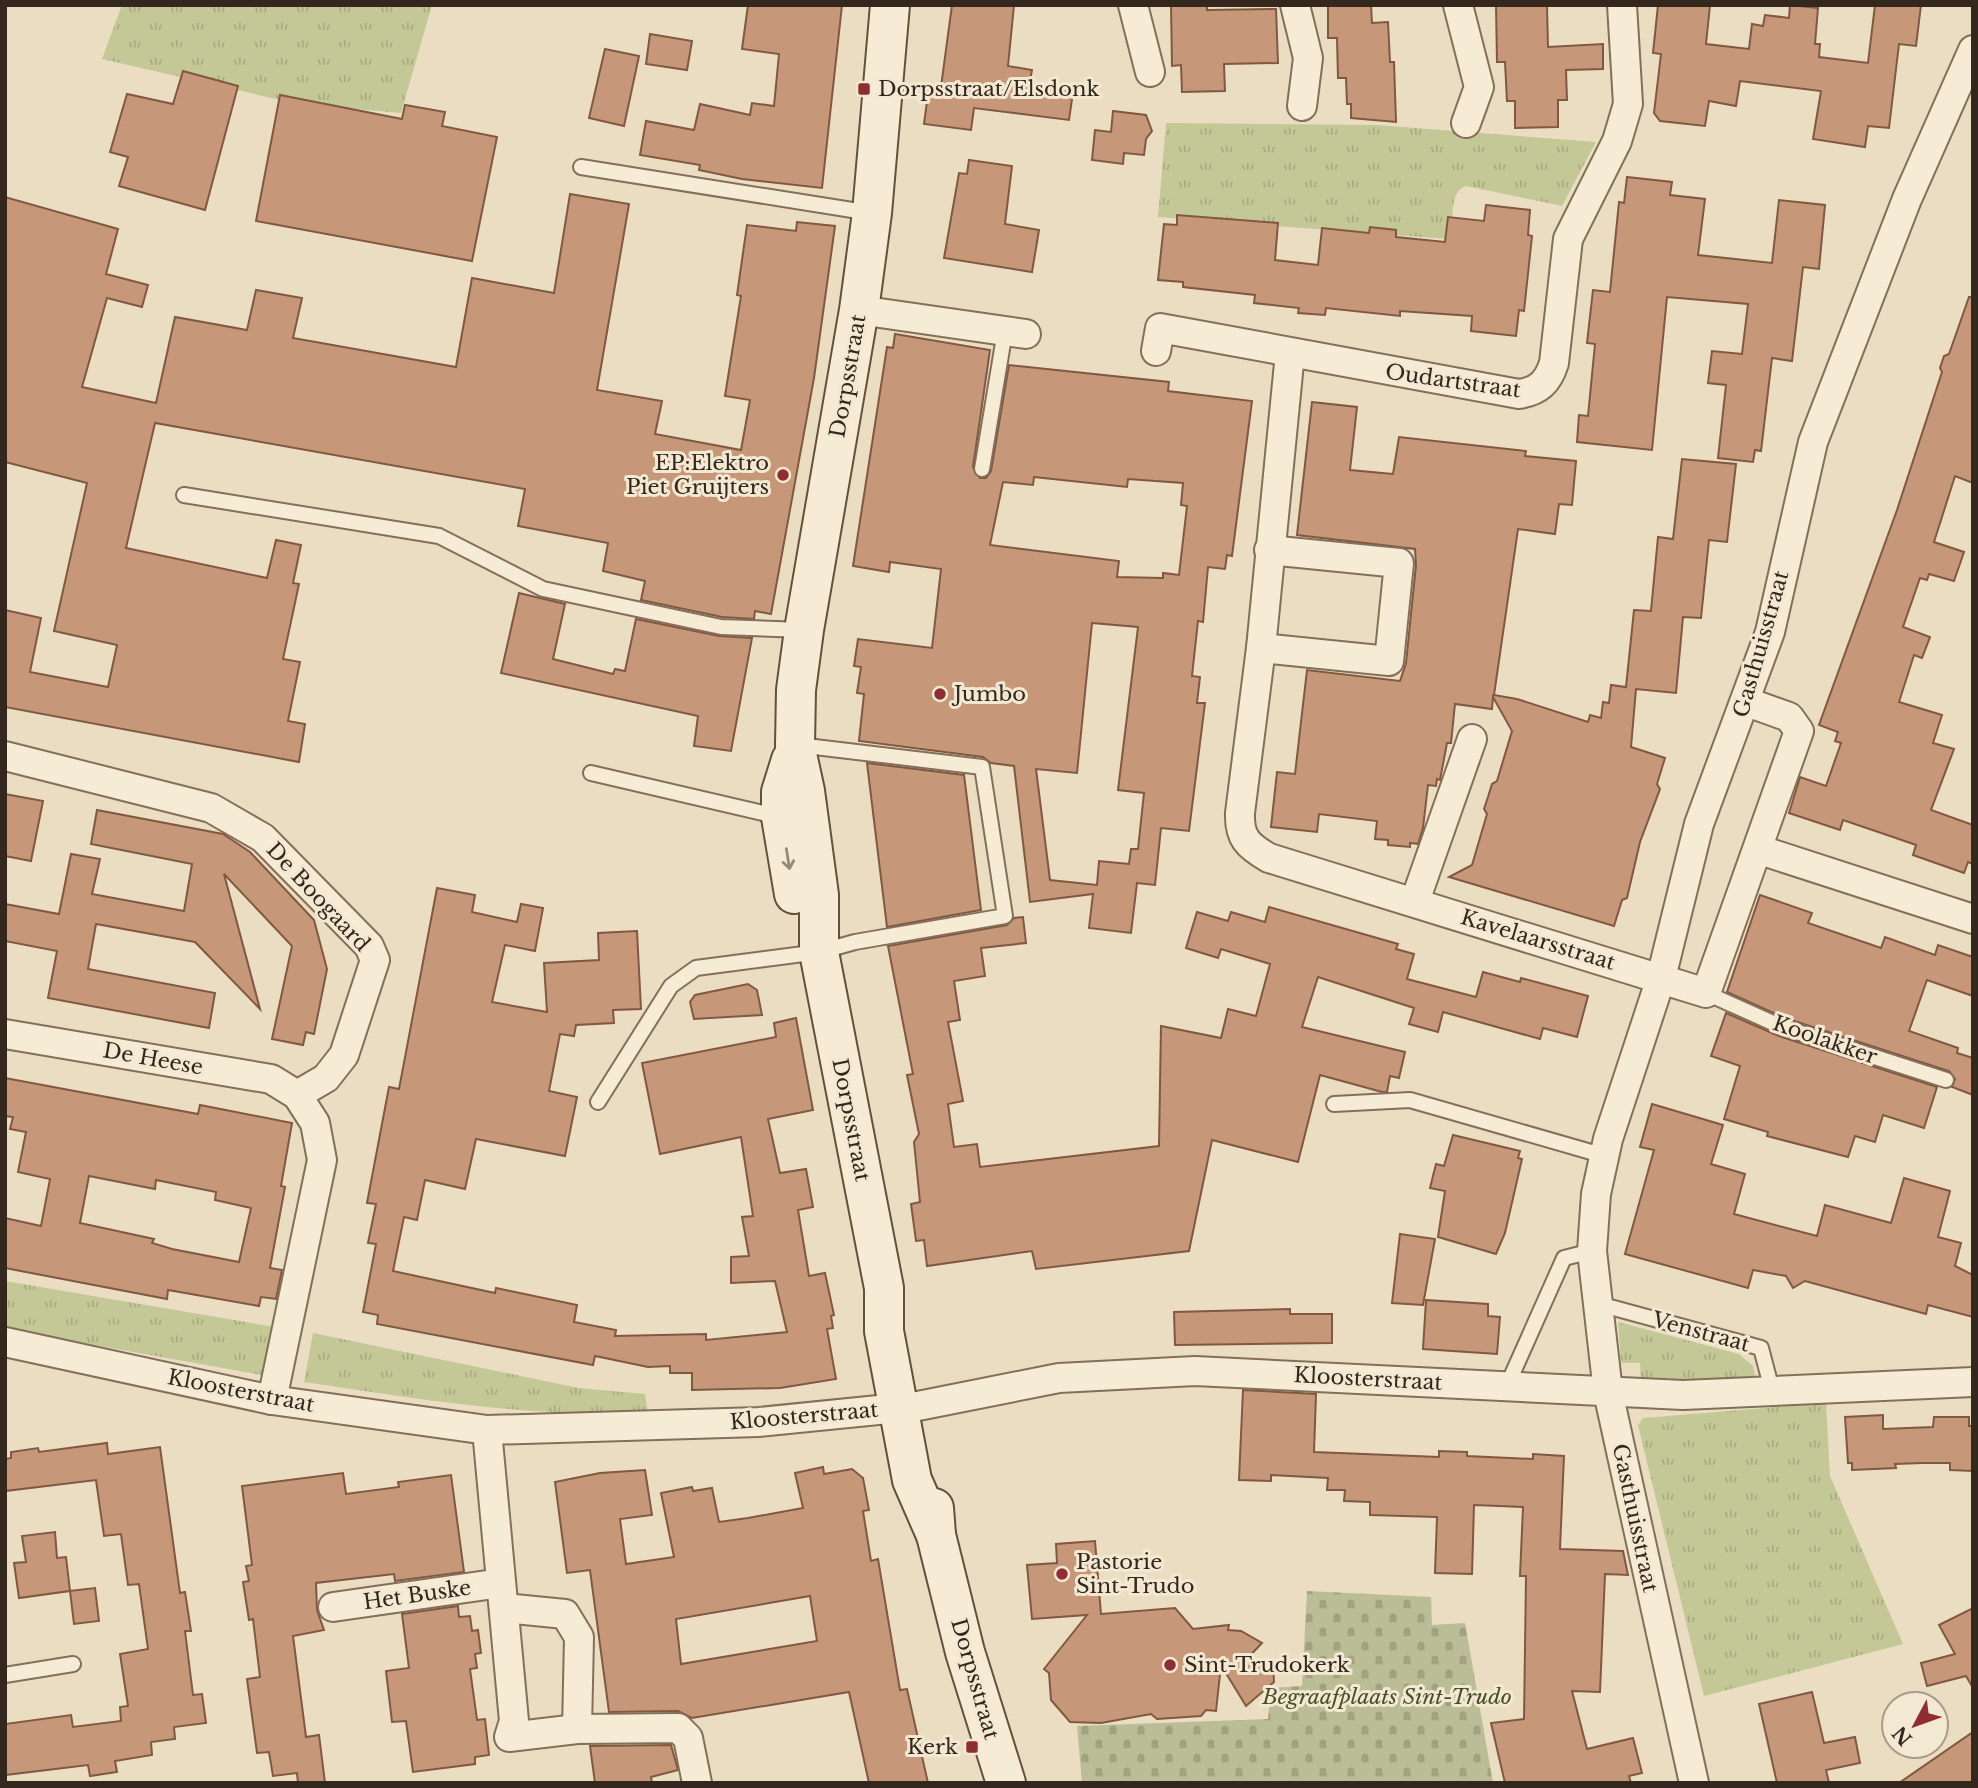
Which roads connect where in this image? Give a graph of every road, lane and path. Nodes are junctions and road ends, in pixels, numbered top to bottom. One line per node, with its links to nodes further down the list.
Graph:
1 (890, 5): 11 (street, Dorpsstraat)
2 (1133, 5): 7 (street)
3 (1294, 5): 8 (street)
4 (1458, 5): 9 (street)
5 (1622, 5): 15 (street, Oudartstraat)
6 (1973, 50): 21 (street, Gasthuisstraat)
7 (1150, 72)
8 (1303, 106)
9 (1466, 123)
10 (581, 167): 11 (lane)
11 (872, 213): 12 (street, Dorpsstraat)
12 (859, 310): 13 (street); 19 (street, Dorpsstraat)
13 (1015, 333): 16 (lane)
14 (1156, 351): 15 (street, Oudartstraat)
15 (1290, 353): 18 (street, Kavelaarsstraat)
16 (982, 469)
17 (184, 495): 19 (lane)
18 (1269, 550): 20 (street, Kavelaarsstraat); 20 (street)
19 (804, 630): 23 (street, Dorpsstraat)
20 (1261, 648): 28 (street, Kavelaarsstraat)
21 (1746, 702): 27 (street); 31 (street, Gasthuisstraat)
22 (1472, 739): 28 (street)
23 (795, 745): 26 (street, Dorpsstraat); 30 (street, Dorpsstraat); 30 (lane)
24 (5, 756): 35 (street, De Boogaard)
25 (591, 773): 26 (lane)
26 (781, 817): 30 (street, Dorpsstraat, one-way to 30)
27 (1760, 849): 29 (street); 32 (street)
28 (1415, 901): 31 (street, Kavelaarsstraat)
29 (1973, 919)
30 (818, 952): 36 (lane); 47 (street, Dorpsstraat)
31 (1661, 978): 32 (street, Koolakker); 38 (street, Gasthuisstraat)
32 (1706, 993): 34 (lane, Koolakker)
33 (5, 1034): 35 (street, De Heese)
34 (1946, 1080)
35 (297, 1095): 46 (street)
36 (598, 1102)
37 (1334, 1104): 38 (lane)
38 (1605, 1156): 39 (street, Gasthuisstraat)
39 (1591, 1251): 40 (street, Gasthuisstraat); 43 (lane)
40 (1600, 1304): 44 (lane, Venstraat); 45 (street, Gasthuisstraat)
41 (5, 1342): 46 (street, Kloosterstraat)
42 (1973, 1382): 44 (street)
43 (1507, 1386): 45 (street, Kloosterstraat); 47 (street, Kloosterstraat)
44 (1772, 1390): 45 (street)
45 (1608, 1392): 56 (street, Gasthuisstraat)
46 (272, 1400): 48 (street, Kloosterstraat)
47 (908, 1407): 48 (street, Kloosterstraat); 55 (street, Dorpsstraat)
48 (487, 1430): 49 (street, Het Buske)
49 (502, 1596): 50 (street, Het Buske); 53 (street, Het Buske); 53 (street, Het Buske)
50 (333, 1607)
51 (73, 1664): 52 (lane)
52 (5, 1675)
53 (577, 1729): 54 (street, Het Buske)
54 (697, 1783)
55 (1006, 1783)
56 (1694, 1783)

